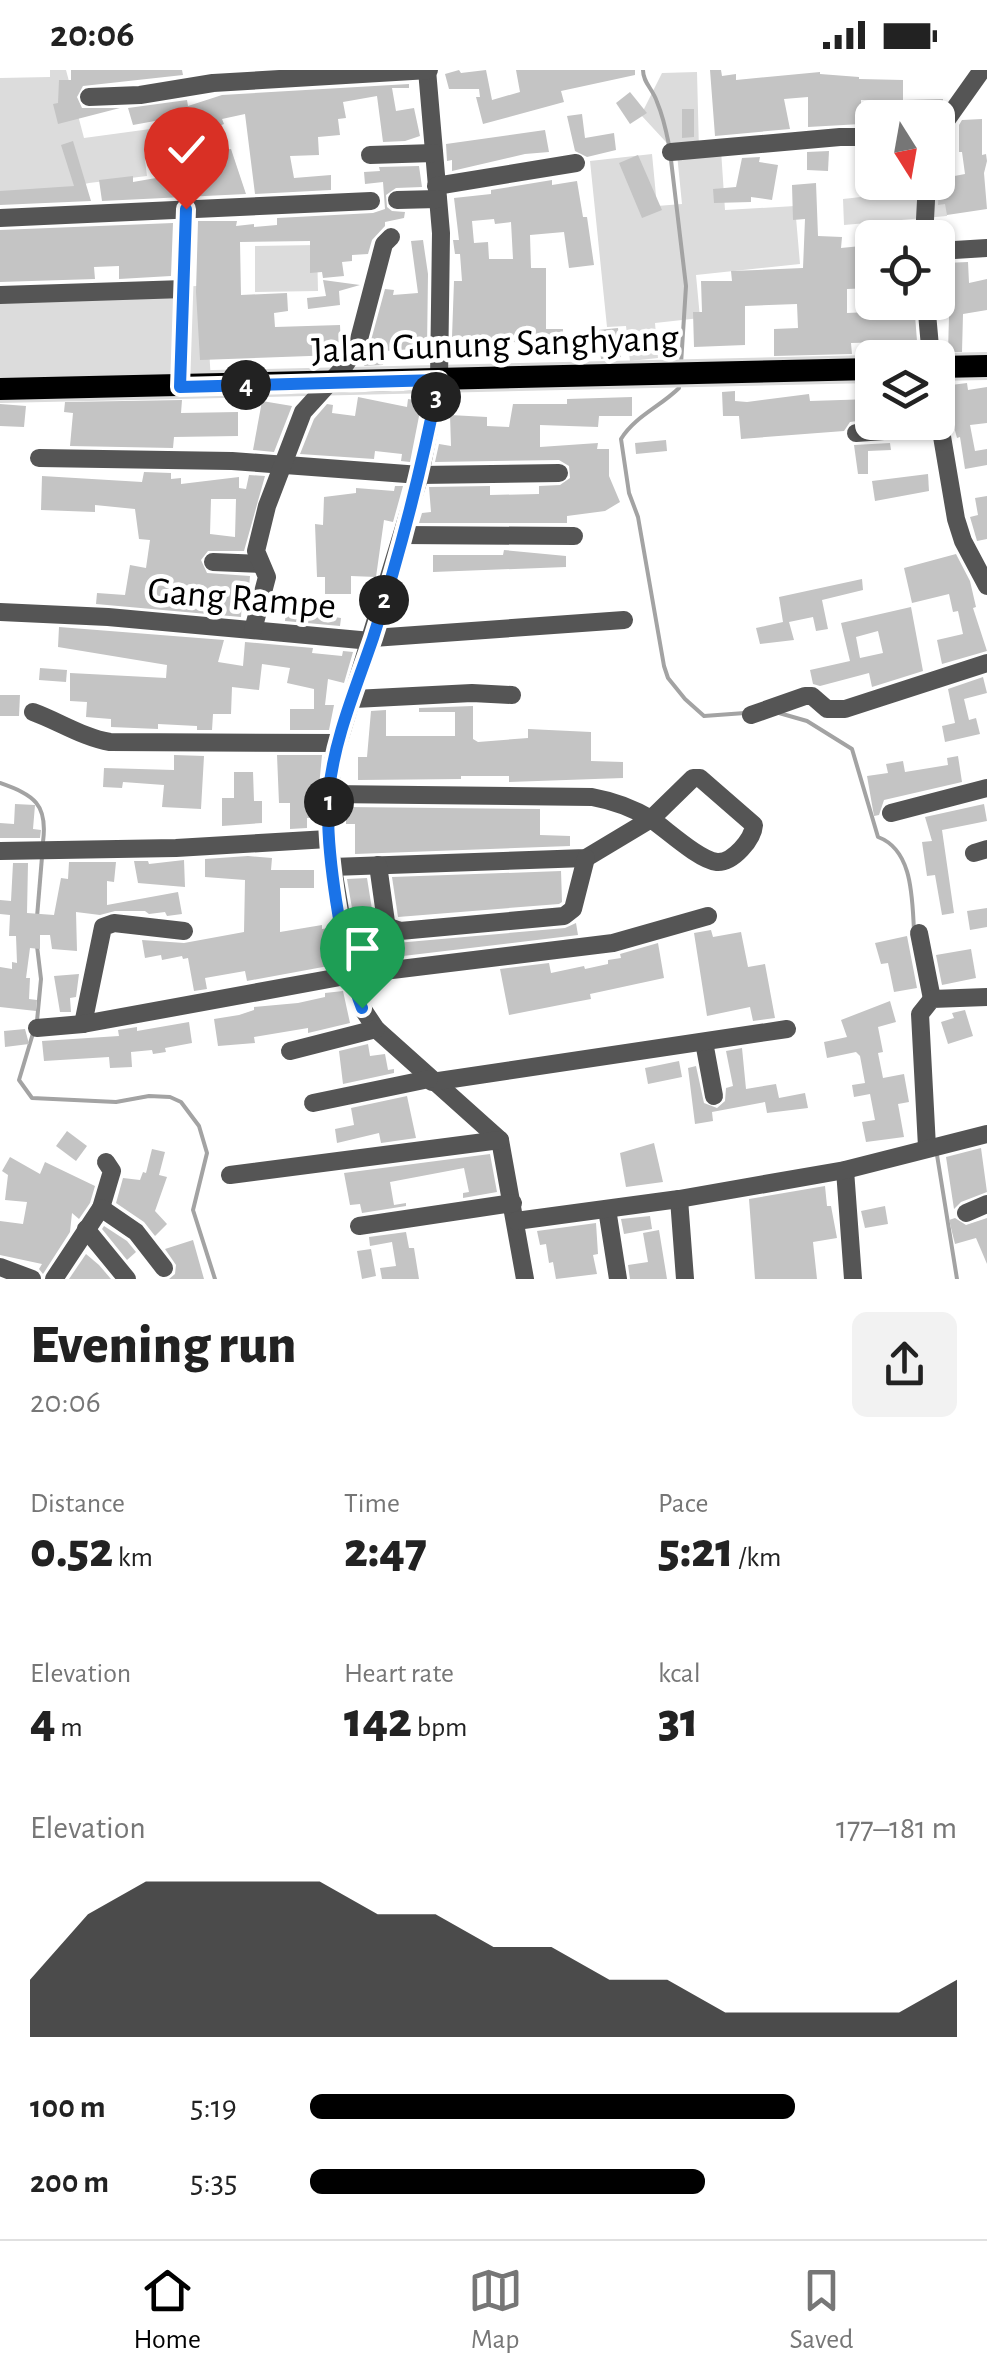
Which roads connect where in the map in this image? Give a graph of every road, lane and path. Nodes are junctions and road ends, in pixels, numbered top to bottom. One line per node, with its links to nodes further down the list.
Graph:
1 (428, 70): 3 (street); 7 (street)
2 (982, 70): 4 (street)
3 (89, 97)
4 (955, 108)
5 (855, 136): 6 (street)
6 (671, 152)
7 (434, 153): 8 (street); 10 (street)
8 (370, 155)
9 (576, 162): 10 (street)
10 (437, 192): 11 (street); 23 (street)
11 (397, 200)
12 (371, 202): 13 (street)
13 (186, 209): 14 (street); 18 (street)
14 (0, 218)
15 (391, 237): 24 (street)
16 (987, 248): 17 (street)
17 (955, 250)
18 (184, 289): 19 (street); 25 (street)
19 (0, 296)
20 (987, 366): 21 (main road)
21 (955, 367)
22 (855, 368): 23 (main road, Jalan Gunung Sanghyang)
23 (439, 380): 24 (main road, Jalan Gunung Sanghyang); 31 (street)
24 (327, 382): 25 (main road, Jalan Gunung Sanghyang); 29 (street)
25 (180, 387): 26 (main road, Jalan Gunung Sanghyang)
26 (0, 389)
27 (942, 440): 34 (street)
28 (39, 458): 29 (street)
29 (285, 463): 31 (street); 36 (street)
30 (559, 473): 31 (street)
31 (420, 475): 32 (street)
32 (402, 535): 33 (street); 41 (street)
33 (574, 536)
34 (979, 550): 37 (street)
35 (213, 562): 36 (street)
36 (260, 564): 40 (street)
37 (987, 586)
38 (0, 612): 40 (street, Gang Rampe)
39 (624, 620): 41 (street, Gang Rampe)
40 (253, 630): 41 (street, Gang Rampe)
41 (372, 640): 44 (street)
42 (987, 663): 46 (street)
43 (512, 695): 44 (street)
44 (354, 699): 47 (street)
45 (34, 712): 47 (street)
46 (751, 716)
47 (338, 743): 49 (street)
48 (987, 788): 50 (street)
49 (329, 794): 51 (street); 52 (street)
50 (892, 813)
51 (650, 819): 51 (street); 54 (street)
52 (328, 839): 53 (street); 56 (street)
53 (0, 851)
54 (586, 858): 55 (street); 55 (street)
55 (378, 865): 56 (street)
56 (332, 866): 60 (street)
57 (708, 916): 60 (street)
58 (184, 931): 63 (street)
59 (919, 934): 62 (street)
60 (351, 974): 63 (street); 65 (street)
61 (987, 999): 62 (street)
62 (927, 1003): 74 (street)
63 (83, 1024): 64 (street)
64 (37, 1028)
65 (376, 1029): 68 (street); 69 (street)
66 (787, 1029): 67 (street)
67 (704, 1042): 69 (street); 70 (street)
68 (290, 1051)
69 (431, 1080): 71 (street); 73 (street)
70 (714, 1096)
71 (313, 1104)
72 (987, 1134): 74 (street)
73 (500, 1140): 77 (street); 82 (street)
74 (927, 1147): 76 (street)
75 (106, 1162): 80 (street)
76 (845, 1170): 78 (street); 94 (street)
77 (230, 1175)
78 (679, 1199): 81 (street); 93 (street)
79 (987, 1204): 83 (street)
80 (101, 1208): 85 (street); 87 (street)
81 (607, 1209): 82 (street); 92 (street)
82 (514, 1212): 84 (street); 91 (street)
83 (966, 1212)
84 (358, 1226)
85 (86, 1229): 89 (street); 90 (street)
86 (0, 1266): 88 (street)
87 (164, 1268)
88 (32, 1279)
89 (55, 1279)
90 (127, 1279)
91 (526, 1279)
92 (618, 1279)
93 (685, 1279)
94 (852, 1279)

